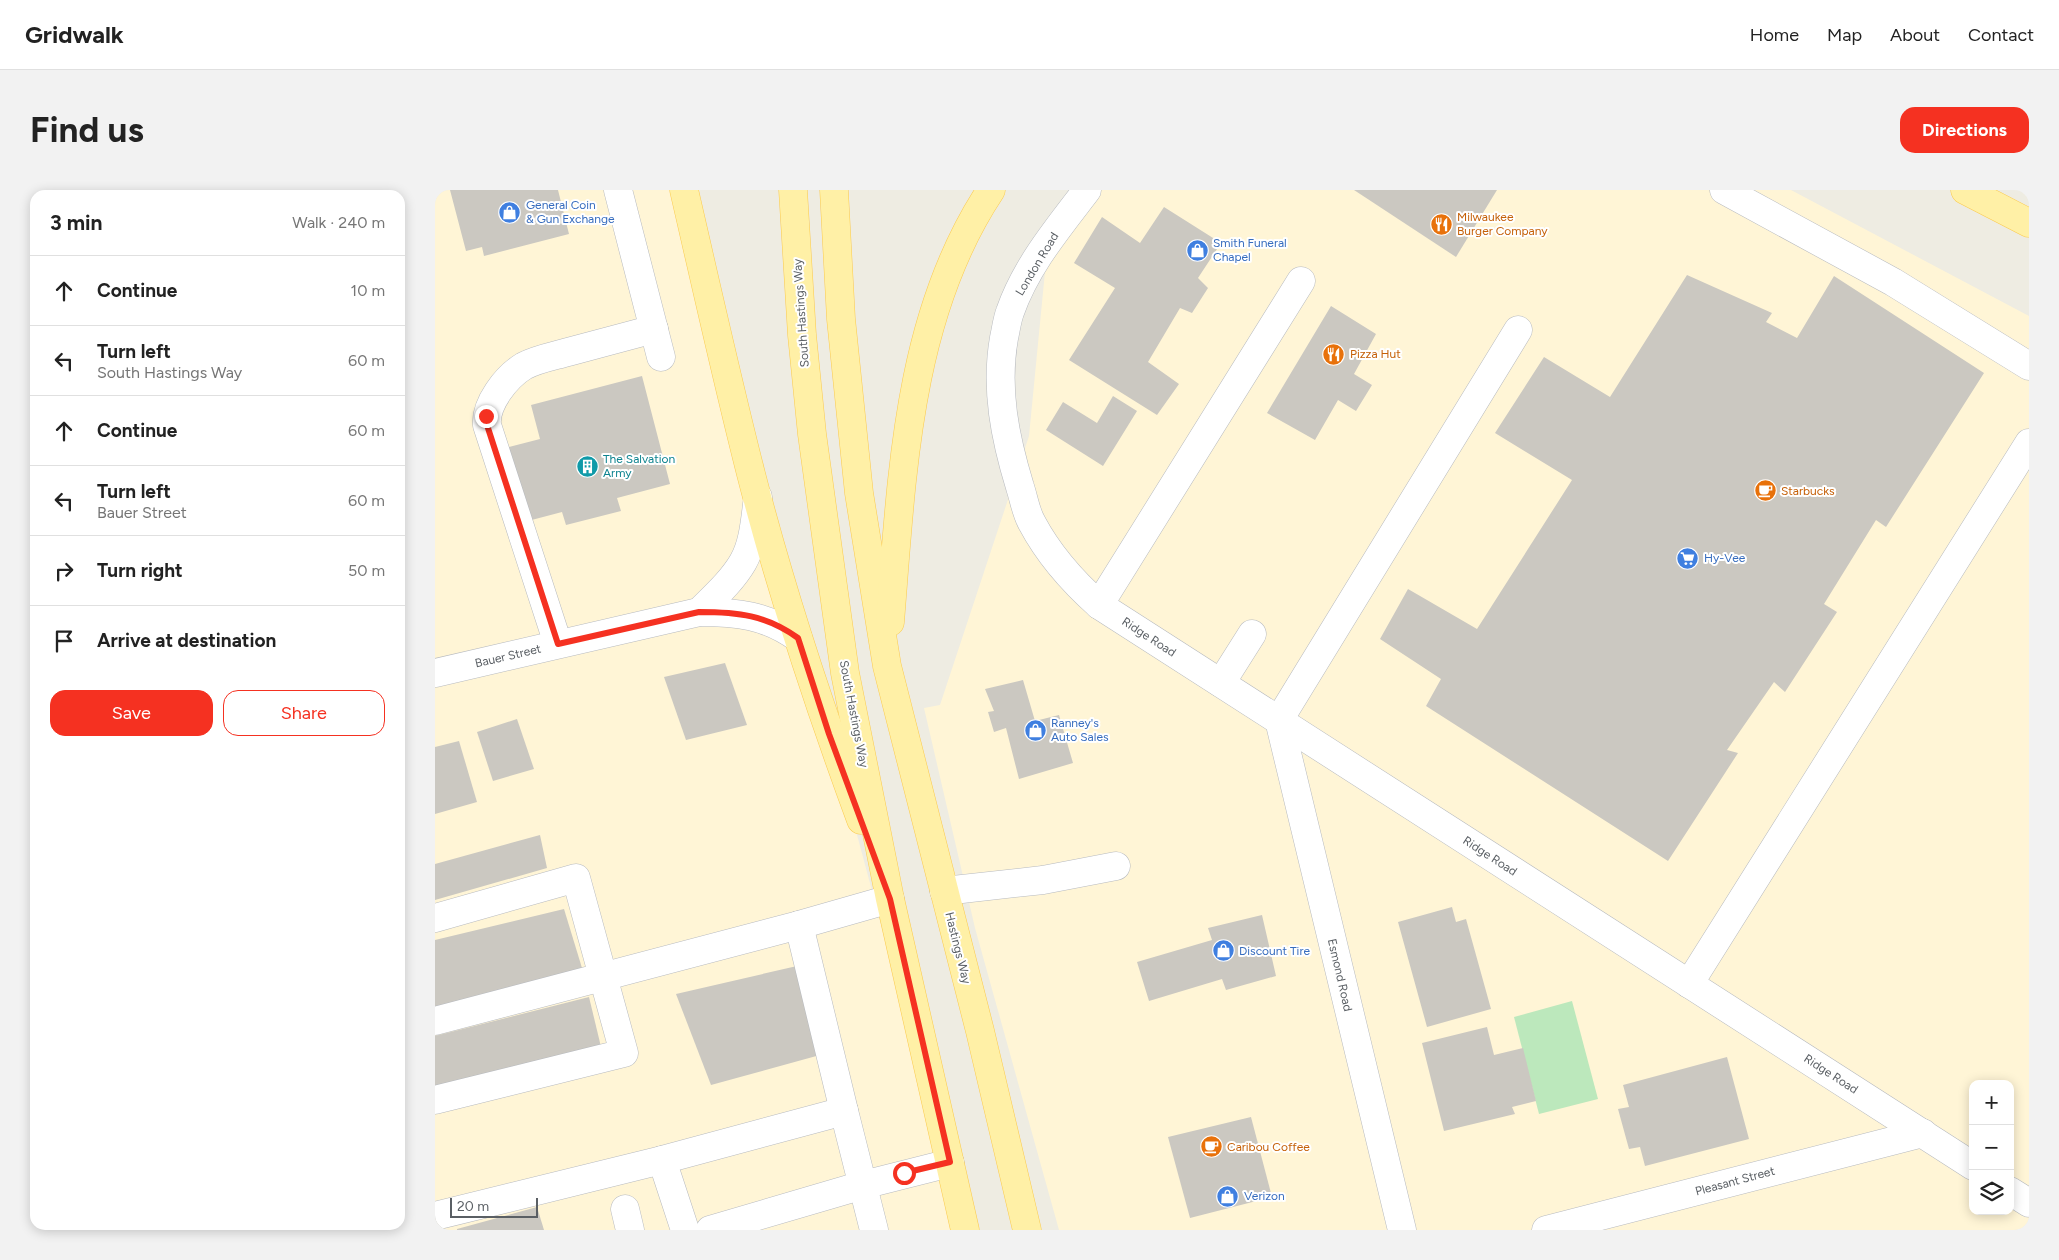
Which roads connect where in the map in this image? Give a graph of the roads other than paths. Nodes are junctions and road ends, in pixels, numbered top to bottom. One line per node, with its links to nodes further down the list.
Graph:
1 (619, 190): 11 (street)
2 (683, 190): 16 (main road)
3 (793, 190): 29 (main road, South Hastings Way)
4 (835, 190): 23 (main road)
5 (991, 190): 23 (main road)
6 (1087, 190): 17 (street, London Road)
7 (1724, 190): 14 (street)
8 (1965, 190): 9 (main road)
9 (2029, 223)
10 (1301, 281): 18 (street)
11 (654, 329): 13 (street); 22 (street)
12 (1518, 330): 26 (street)
13 (661, 357)
14 (2029, 366)
15 (2029, 443): 33 (street)
16 (757, 497): 19 (street); 21 (main road)
17 (1031, 521): 18 (street, Ridge Road)
18 (1099, 605): 25 (street, Ridge Road)
19 (699, 612): 21 (street, Bauer Street); 22 (street, Bauer Street)
20 (1252, 634): 25 (street)
21 (798, 638): 29 (main road)
22 (558, 644): 24 (street, Bauer Street)
23 (887, 666): 28 (main road, Hastings Way)
24 (435, 673)
25 (1221, 683): 26 (street, Ridge Road)
26 (1279, 720): 33 (street, Ridge Road); 52 (street, Esmond Road)
27 (1116, 866): 28 (street)
28 (944, 891): 51 (main road, Hastings Way)
29 (890, 899): 31 (street); 39 (main road, South Hastings Way)
30 (435, 918): 32 (street)
31 (799, 925): 32 (street); 36 (street)
32 (603, 976): 34 (street); 35 (street)
33 (1689, 984): 37 (street, Ridge Road)
34 (435, 1022)
35 (435, 1100)
36 (844, 1112): 38 (street); 41 (street)
37 (1923, 1133): 40 (street, Ridge Road); 46 (street, Pleasant Street)
38 (662, 1160): 44 (street); 47 (street)
39 (950, 1162): 41 (street); 50 (main road, South Hastings Way)
40 (1969, 1163)
41 (863, 1185): 45 (street); 49 (street)
42 (2014, 1194): 43 (street)
43 (2029, 1203)
44 (435, 1216)
45 (785, 1219): 48 (street)
46 (1625, 1220): 53 (street, Pleasant Street)
47 (685, 1230)
48 (710, 1230)
49 (874, 1230)
50 (965, 1230)
51 (1027, 1230)
52 (1401, 1230)
53 (1547, 1230)

